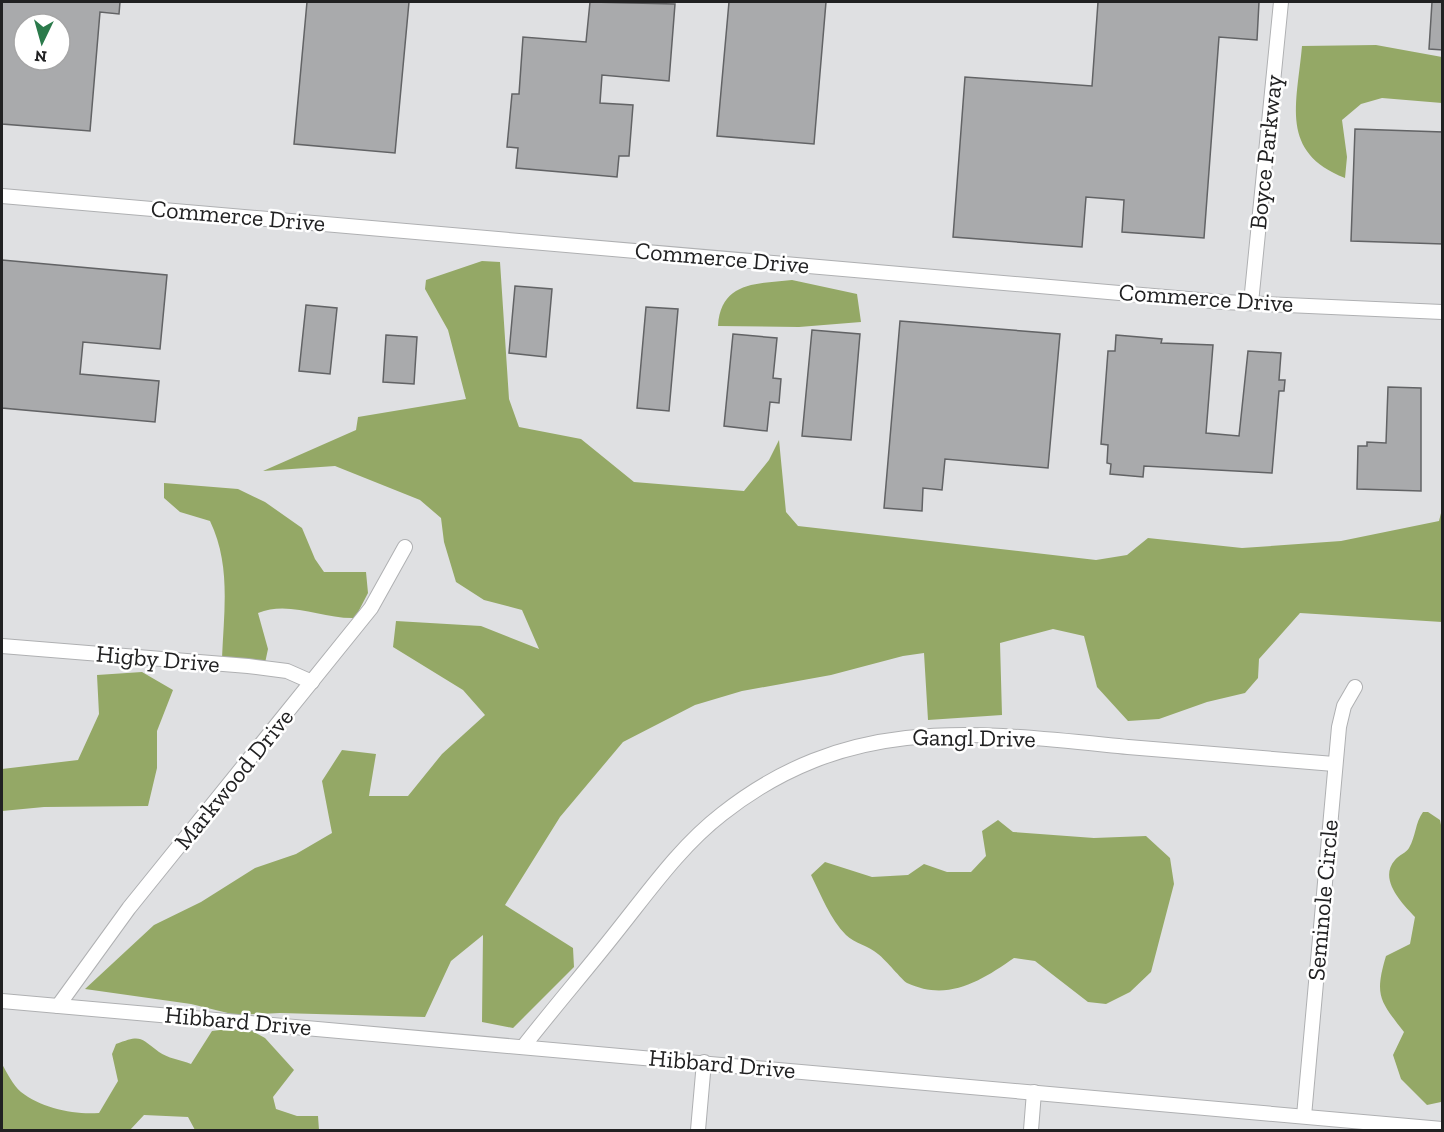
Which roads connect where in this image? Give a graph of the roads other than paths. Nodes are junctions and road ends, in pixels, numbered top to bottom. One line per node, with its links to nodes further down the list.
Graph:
1 (1281, 2): 3 (street, Boyce Parkway)
2 (2, 196): 3 (street, Commerce Drive)
3 (1251, 303): 4 (street, Commerce Drive)
4 (1443, 312)
5 (405, 547): 7 (street, Markwood Drive)
6 (2, 646): 7 (street, Higby Drive)
7 (312, 682): 11 (street, Markwood Drive)
8 (1356, 687): 9 (street, Seminole Circle)
9 (1334, 764): 12 (street, Gangl Drive); 15 (street, Seminole Circle)
10 (2, 1001): 11 (street, Hibbard Drive)
11 (58, 1006): 12 (street, Hibbard Drive)
12 (523, 1047): 13 (street, Hibbard Drive)
13 (704, 1062): 14 (street, Hibbard Drive); 17 (street)
14 (1034, 1092): 15 (street, Hibbard Drive); 18 (street)
15 (1304, 1116): 16 (street, Hibbard Drive)
16 (1443, 1129)
17 (698, 1131)
18 (1031, 1131)

